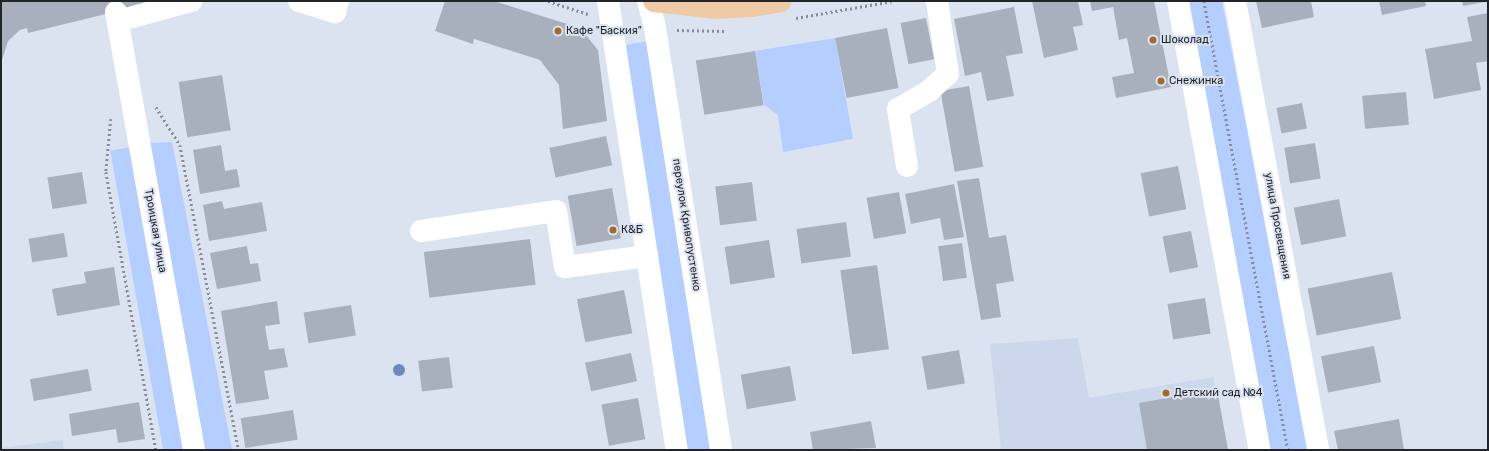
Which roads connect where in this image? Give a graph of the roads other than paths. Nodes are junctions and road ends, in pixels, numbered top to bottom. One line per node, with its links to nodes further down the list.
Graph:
1 (191, 1): 14 (street, Троицкая улица)
2 (300, 1): 3 (street)
3 (338, 1)
4 (608, 1): 13 (street)
5 (648, 1): 16 (street, переулок Кривопустенко)
6 (654, 1): 10 (main road)
7 (937, 1): 11 (street)
8 (1178, 1): 17 (street)
9 (1236, 1): 18 (street, улица Просвещения)
10 (786, 10)
11 (907, 166)
12 (421, 231): 13 (street)
13 (647, 256): 15 (street)
14 (194, 450)
15 (677, 450)
16 (720, 450)
17 (1260, 450)
18 (1318, 450)

